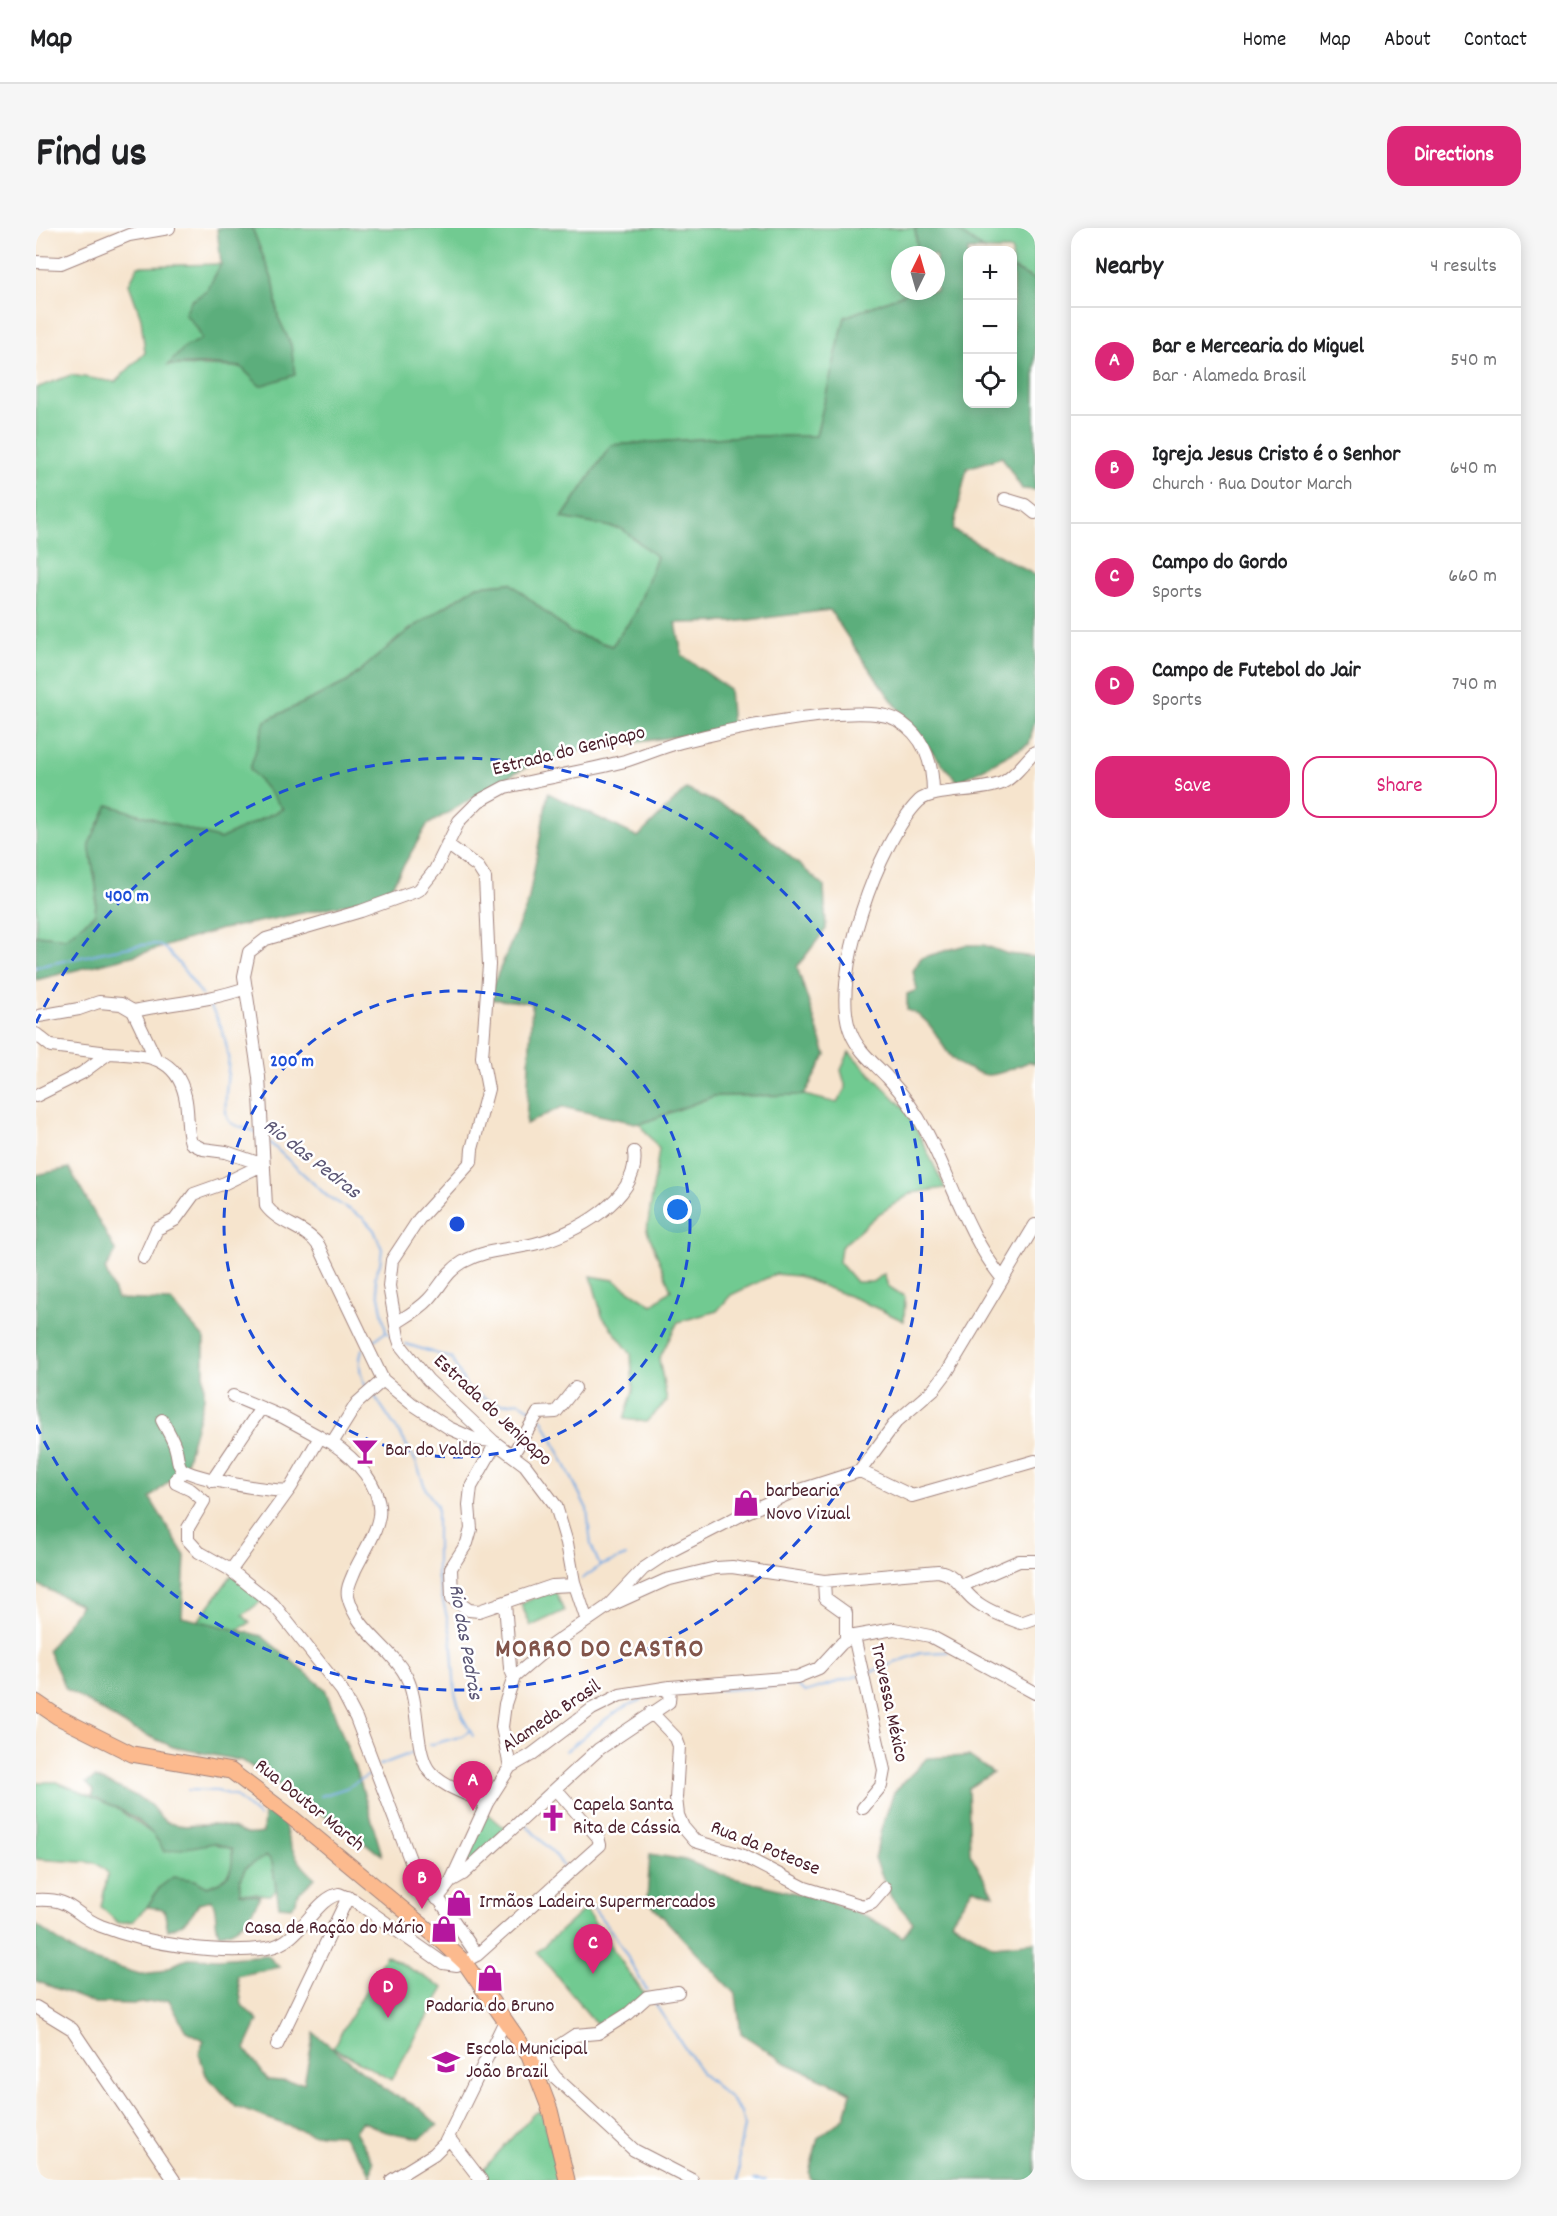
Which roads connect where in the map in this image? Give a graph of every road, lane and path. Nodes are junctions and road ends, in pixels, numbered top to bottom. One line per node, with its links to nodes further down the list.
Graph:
1 (169, 228): 2 (street)
2 (36, 262)
3 (1005, 499): 4 (street)
4 (1035, 513)
5 (1035, 752): 6 (street)
6 (933, 793): 7 (street, Estrada do Genipapo); 19 (street)
7 (447, 844): 8 (street, Estrada do Genipapo); 20 (street, Estrada do Jenipapo)
8 (246, 988): 9 (street); 16 (street, Estrada do Genipapo)
9 (133, 1011): 10 (street); 13 (street)
10 (39, 1016)
11 (36, 1034): 12 (street)
12 (109, 1053): 13 (street); 14 (street)
13 (155, 1057): 16 (street)
14 (36, 1095)
15 (634, 1152): 20 (street)
16 (263, 1165): 18 (street); 21 (street, Estrada do Genipapo)
17 (1035, 1225): 19 (street)
18 (144, 1258)
19 (1002, 1278): 32 (street)
20 (396, 1323): 27 (street, Estrada do Jenipapo)
21 (383, 1380): 27 (street, Estrada do Genipapo); 28 (street)
22 (575, 1388): 29 (street)
23 (233, 1396): 24 (street)
24 (261, 1408): 26 (street); 33 (street)
25 (162, 1420): 31 (street)
26 (320, 1437): 28 (street); 34 (street)
27 (495, 1442): 29 (street, Estrada do Jenipapo); 40 (street)
28 (332, 1443): 52 (street)
29 (513, 1454): 38 (street, Estrada do Jenipapo)
30 (1035, 1461): 32 (street)
31 (184, 1471): 33 (street); 36 (street)
32 (860, 1471): 41 (street)
33 (212, 1481): 34 (street)
34 (289, 1490): 36 (street)
35 (1035, 1561): 39 (street)
36 (231, 1570): 58 (street)
37 (824, 1581): 39 (street); 41 (street); 44 (street, Travessa México)
38 (575, 1585): 40 (street); 43 (street, Estrada do Jenipapo)
39 (961, 1586): 42 (street)
40 (505, 1603): 45 (street)
41 (607, 1607): 43 (street)
42 (1035, 1618)
43 (587, 1621): 45 (street)
44 (850, 1638): 46 (street, Alameda Brasil); 47 (street); 53 (street, Travessa México)
45 (514, 1677): 50 (street)
46 (670, 1687): 49 (street, Alameda Brasil); 50 (street, Alameda Brasil)
47 (1035, 1693)
48 (36, 1702): 59 (main road, Rua Doutor March)
49 (651, 1712): 51 (street, Alameda Brasil); 55 (street, Rua da Poteose)
50 (510, 1767): 52 (street, Alameda Brasil)
51 (555, 1789): 54 (street, Alameda Brasil); 59 (street)
52 (487, 1803): 54 (street, Alameda Brasil)
53 (863, 1808)
54 (456, 1875): 58 (street, Alameda Brasil)
55 (885, 1888)
56 (348, 1897): 57 (street); 59 (street); 63 (street)
57 (36, 1899)
58 (437, 1899): 59 (street)
59 (471, 1959): 62 (main road, Rua Doutor March)
60 (678, 1992): 64 (street)
61 (36, 2007): 66 (street)
62 (505, 2021): 64 (main road, Rua Doutor March); 65 (street)
63 (277, 2045)
64 (535, 2056): 69 (main road, Rua Doutor March); 70 (street)
65 (448, 2137): 67 (street); 68 (street)
66 (174, 2180)
67 (392, 2180)
68 (481, 2180)
69 (567, 2180)
70 (692, 2180)

